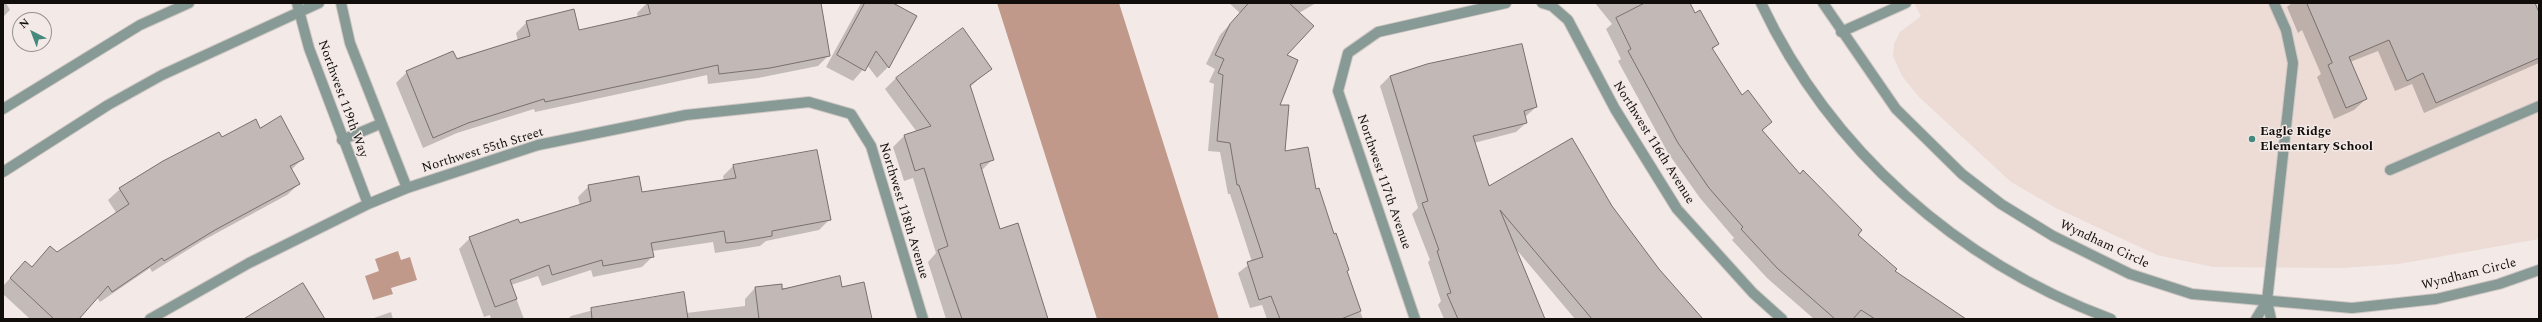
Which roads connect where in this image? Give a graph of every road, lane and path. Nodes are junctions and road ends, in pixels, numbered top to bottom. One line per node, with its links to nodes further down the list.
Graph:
1 (188, 3): 13 (street)
2 (319, 3): 10 (street)
3 (341, 3): 15 (street, Northwest 119th Way)
4 (1506, 3): 25 (street, Northwest 117th Avenue)
5 (1542, 3): 26 (street, Northwest 116th Avenue)
6 (1761, 3): 27 (street)
7 (1823, 3): 11 (street, Wyndham Circle)
8 (1906, 3): 11 (street)
9 (2274, 3): 22 (street)
10 (298, 8): 16 (street, Northwest 119th Way); 18 (street)
11 (1841, 32): 22 (street, Wyndham Circle)
12 (2539, 106): 17 (street)
13 (3, 109)
14 (851, 114): 19 (street, Northwest 55th Street); 24 (street, Northwest 118th Avenue)
15 (380, 124): 16 (street); 19 (street, Northwest 119th Way)
16 (342, 140): 20 (street, Northwest 119th Way)
17 (2390, 170)
18 (3, 172)
19 (407, 188): 20 (street, Northwest 55th Street)
20 (368, 204): 23 (street, Northwest 55th Street)
21 (2539, 270): 22 (street, Wyndham Circle)
22 (2267, 301): 28 (street); 29 (street)
23 (150, 319)
24 (923, 319)
25 (1415, 319)
26 (1782, 319)
27 (2111, 319)
28 (2256, 319)
29 (2271, 319)

